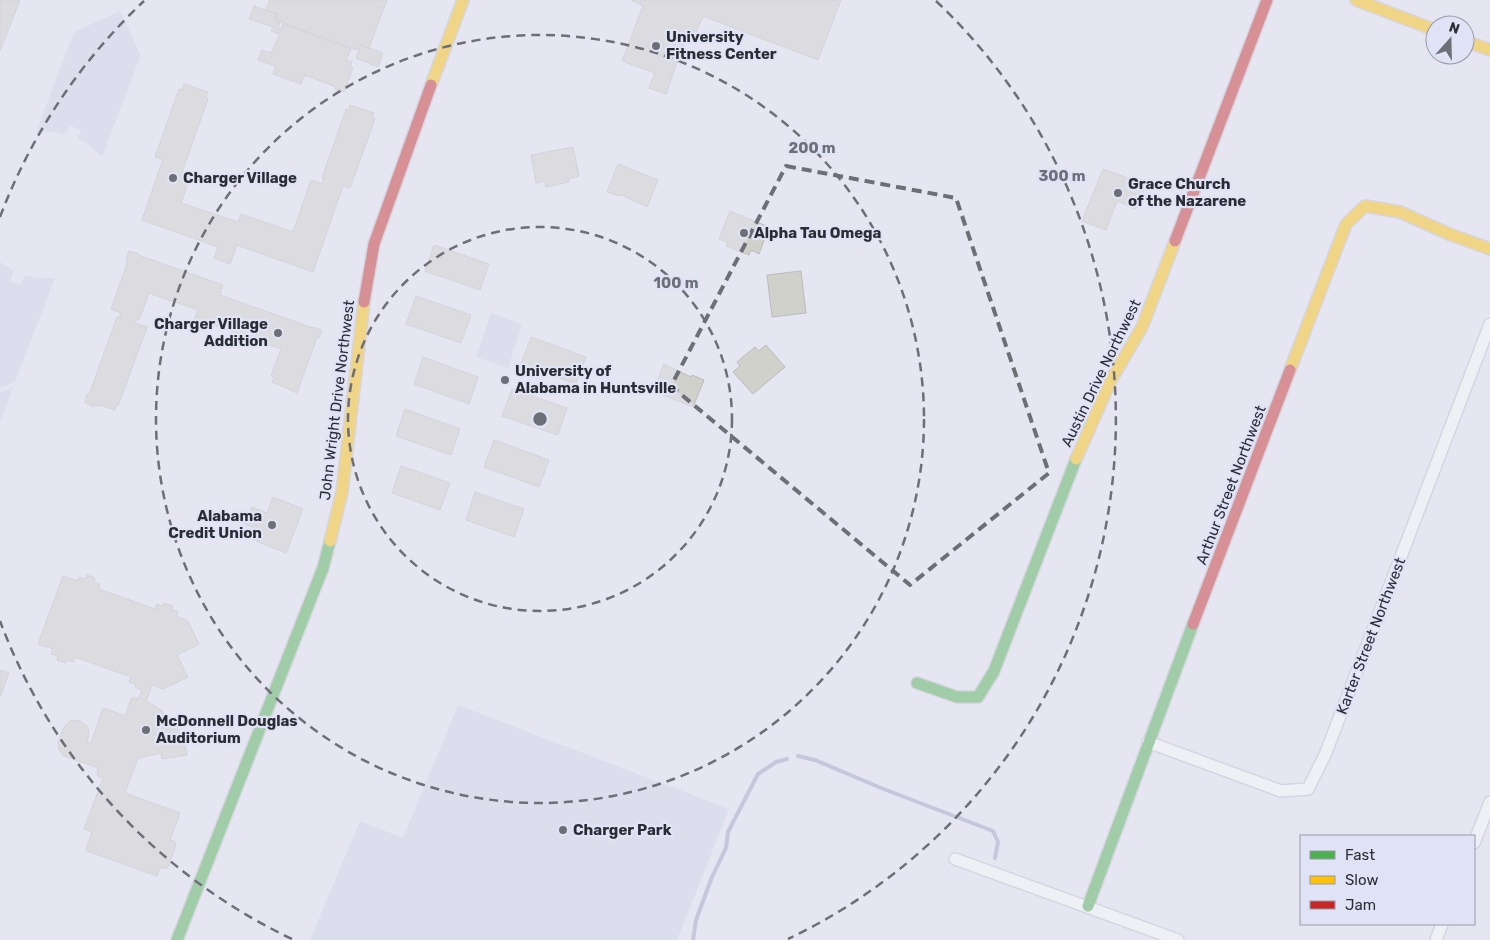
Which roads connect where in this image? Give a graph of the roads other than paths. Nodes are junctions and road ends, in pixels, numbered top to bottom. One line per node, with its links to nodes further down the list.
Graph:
1 (462, 0): 16 (street, John Wright Drive Northwest)
2 (1268, 0): 9 (street, Austin Drive Northwest)
3 (1356, 0): 4 (street)
4 (1425, 26)
5 (1475, 45): 6 (street)
6 (1490, 50)
7 (1490, 250): 10 (street, Arthur Street Northwest)
8 (1490, 324): 10 (street, Karter Street Northwest)
9 (917, 683)
10 (1148, 742): 14 (street, Arthur Street Northwest)
11 (1490, 802): 12 (street)
12 (1475, 840)
13 (955, 859): 14 (street)
14 (1088, 906): 17 (street)
15 (1442, 925): 18 (street)
16 (177, 940)
17 (1178, 940)
18 (1436, 940)

